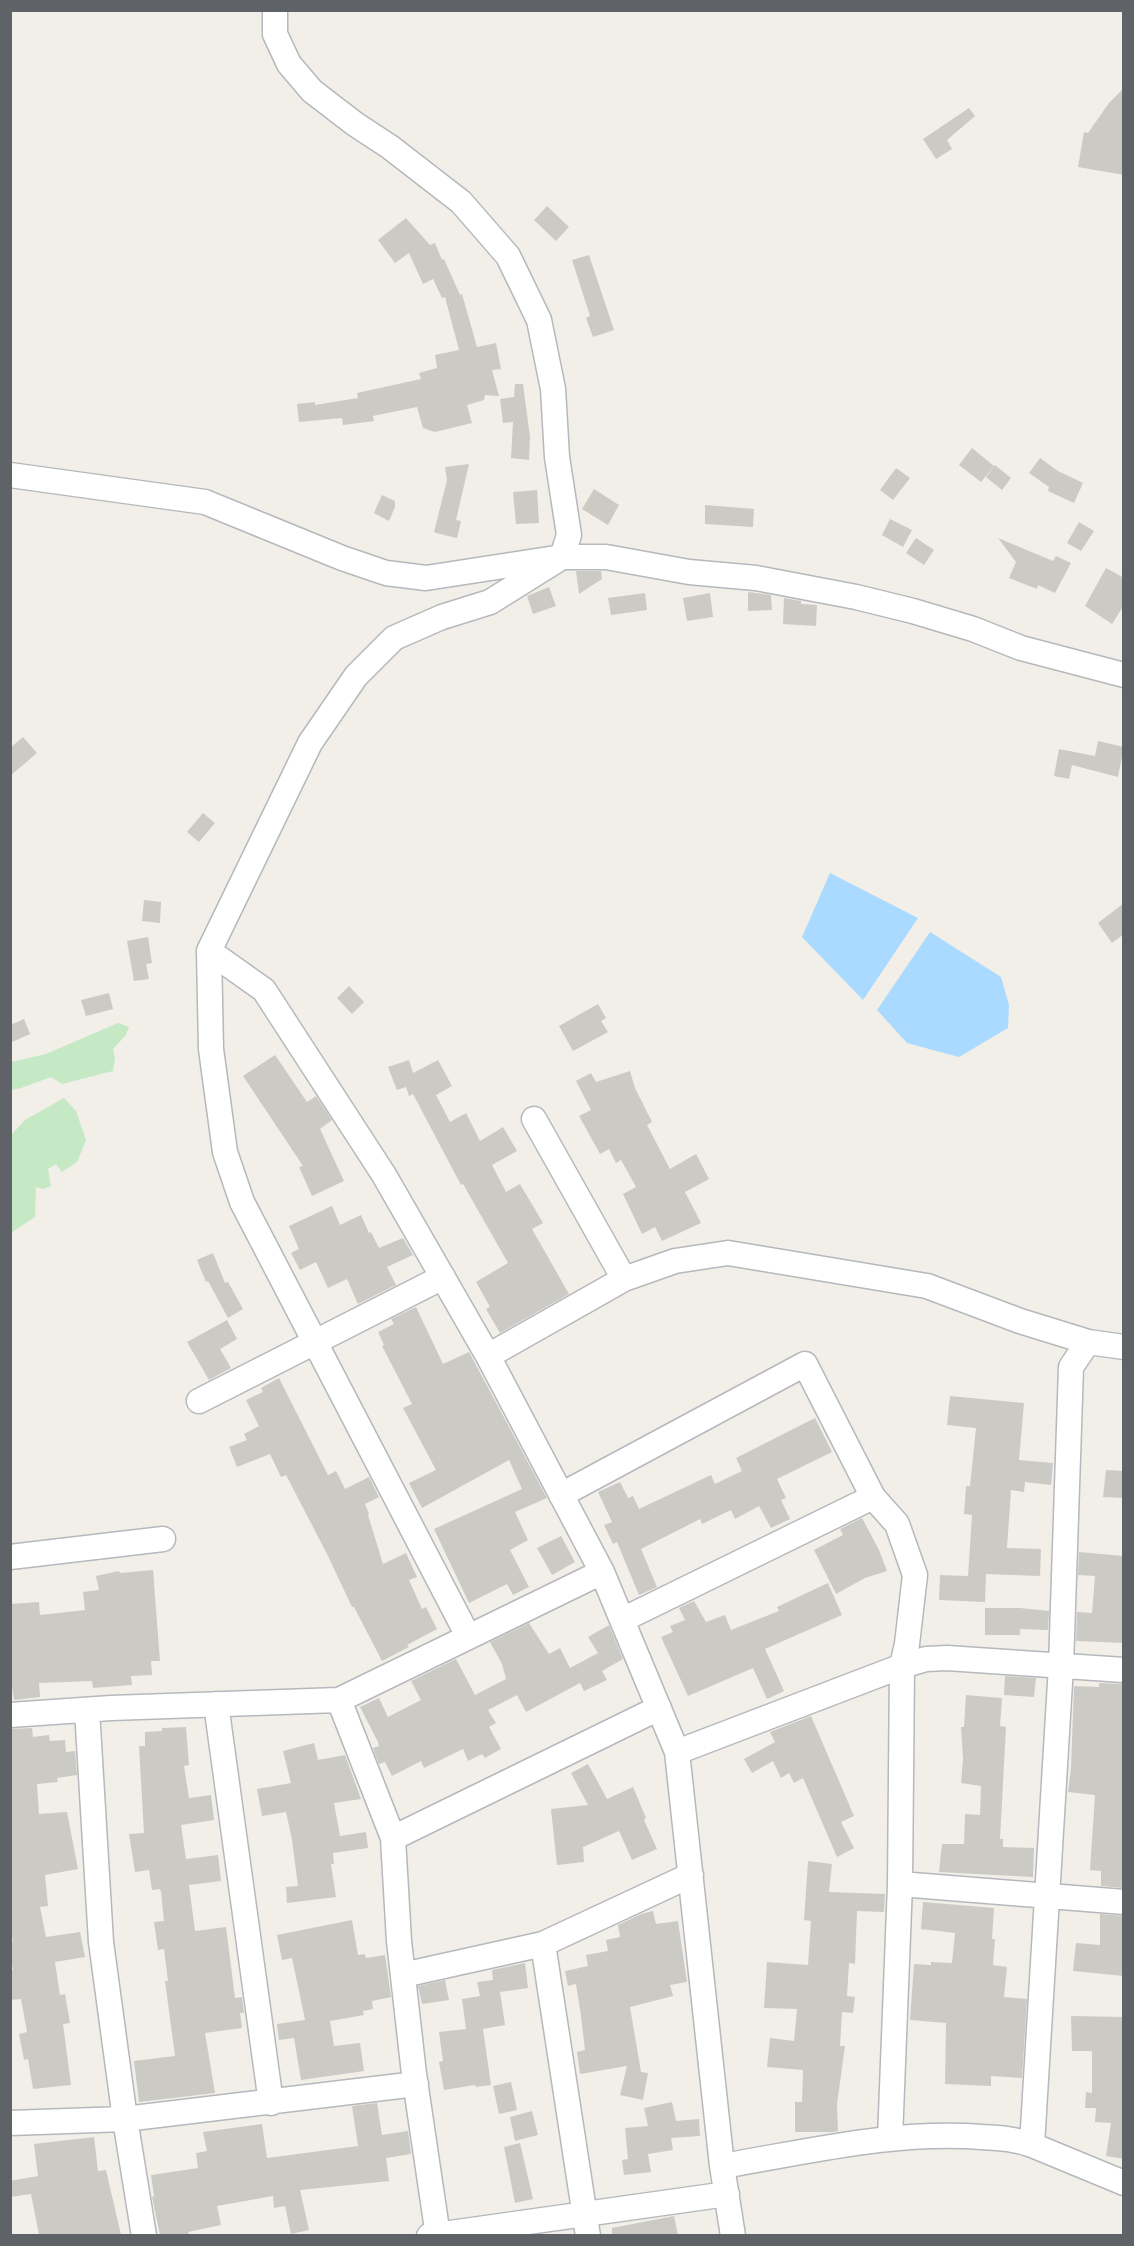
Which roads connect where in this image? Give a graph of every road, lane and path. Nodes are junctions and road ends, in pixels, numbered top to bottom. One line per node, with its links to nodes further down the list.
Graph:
1 (275, 10): 3 (street)
2 (10, 475): 3 (street)
3 (562, 557): 4 (street); 5 (street)
4 (1124, 675)
5 (210, 951): 7 (street); 10 (street)
6 (534, 1119): 8 (street)
7 (443, 1277): 10 (street); 12 (street)
8 (624, 1279): 9 (street); 12 (street)
9 (1088, 1342): 11 (street); 22 (street)
10 (316, 1343): 13 (street); 20 (street)
11 (1124, 1347)
12 (488, 1356): 14 (street)
13 (200, 1401)
14 (561, 1495): 15 (street); 18 (street)
15 (873, 1497): 19 (street); 21 (street)
16 (163, 1539): 17 (street)
17 (10, 1557)
18 (602, 1572): 19 (street); 20 (street)
19 (622, 1620): 26 (street)
20 (468, 1636): 24 (street)
21 (902, 1666): 22 (street); 29 (street); 32 (street)
22 (1061, 1666): 23 (street); 33 (street)
23 (1124, 1670)
24 (339, 1700): 25 (street); 30 (street)
25 (216, 1704): 27 (street); 38 (street)
26 (658, 1708): 29 (street); 30 (street)
27 (87, 1710): 28 (street); 39 (street)
28 (10, 1715)
29 (677, 1752): 31 (street)
30 (393, 1838): 36 (street)
31 (691, 1875): 35 (street); 43 (street)
32 (900, 1884): 33 (street); 41 (street)
33 (1047, 1897): 34 (street); 42 (street)
34 (1124, 1902)
35 (543, 1944): 36 (street); 46 (street)
36 (403, 1975): 37 (street)
37 (416, 2084): 38 (street); 48 (street)
38 (271, 2103): 39 (street)
39 (125, 2119): 40 (street); 47 (street)
40 (10, 2123)
41 (890, 2139): 42 (street); 43 (street)
42 (1032, 2145): 44 (street)
43 (722, 2166): 45 (street)
44 (1124, 2183)
45 (727, 2194): 46 (street); 49 (street)
46 (586, 2225): 48 (street)
47 (144, 2235)
48 (435, 2235)
49 (733, 2235)

